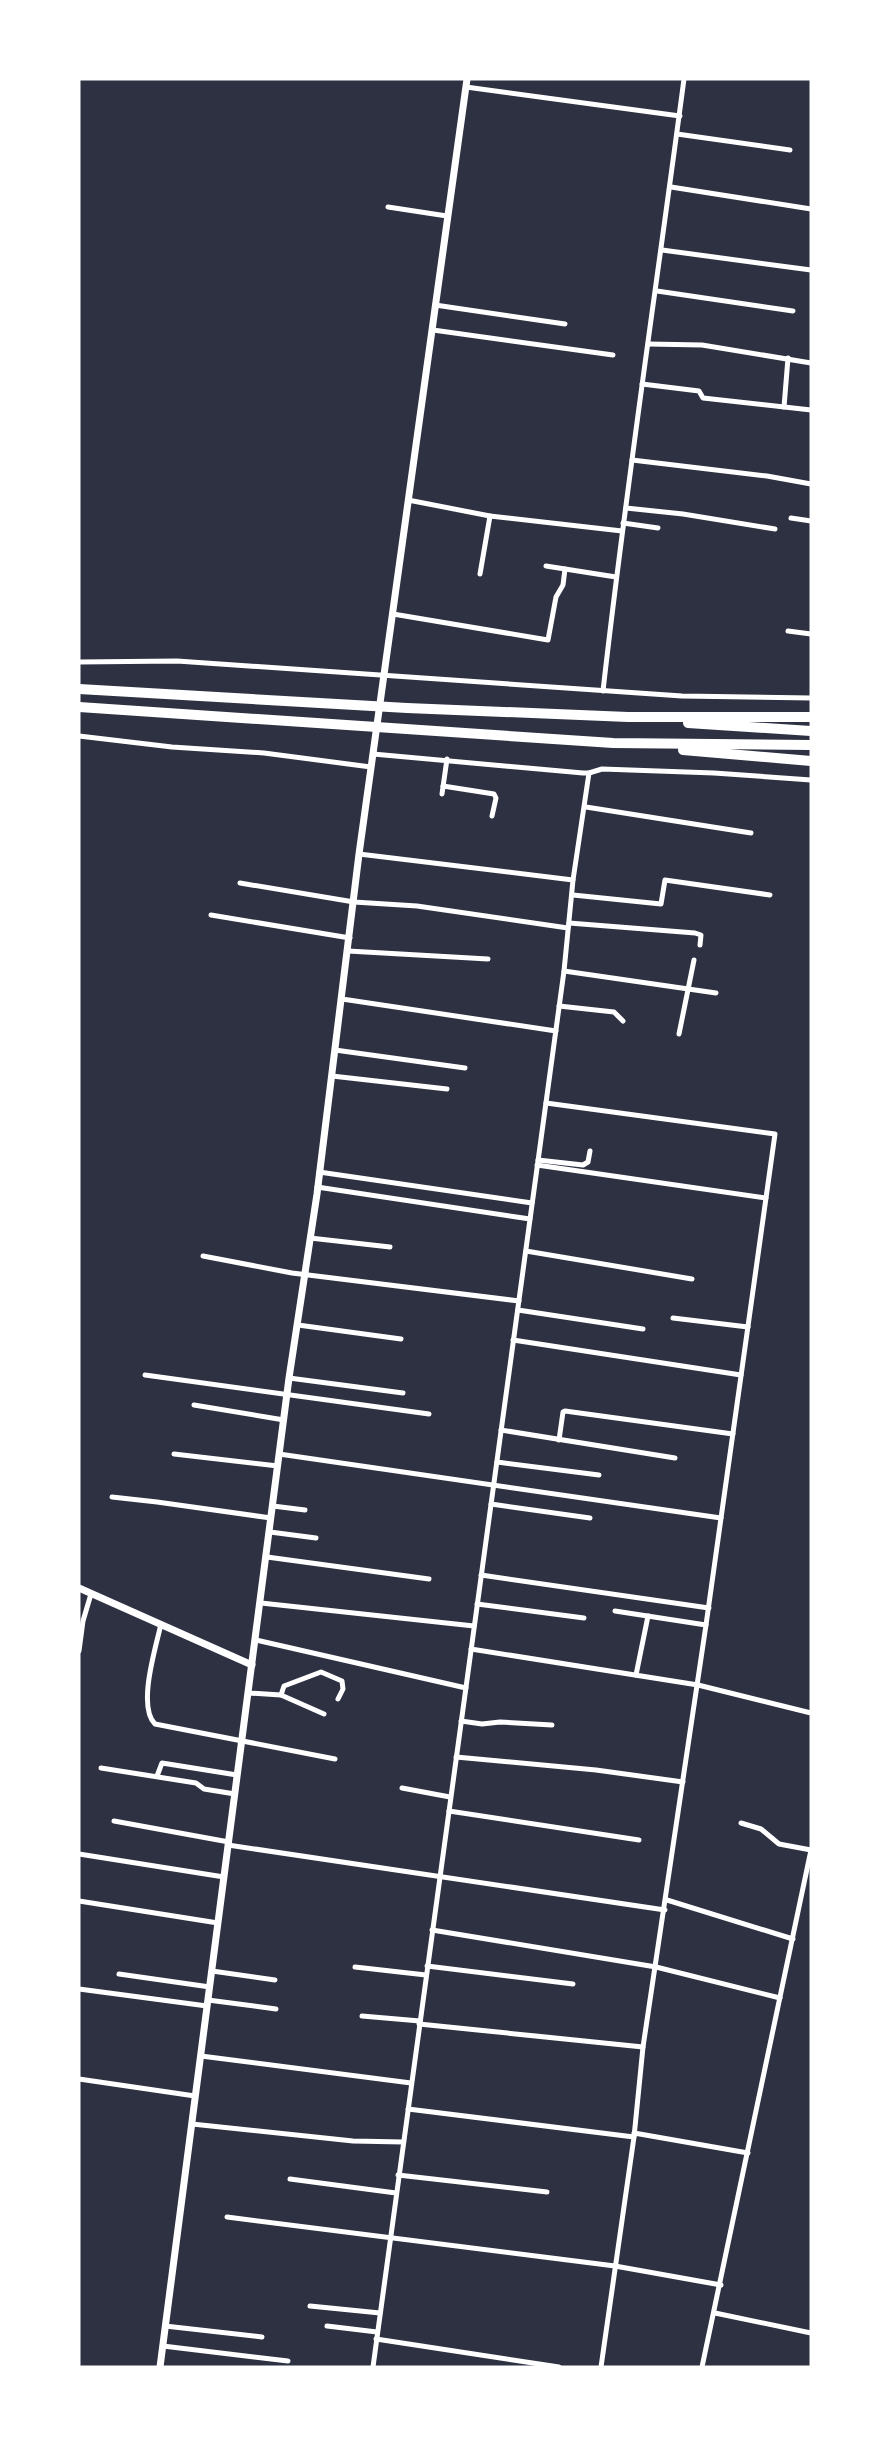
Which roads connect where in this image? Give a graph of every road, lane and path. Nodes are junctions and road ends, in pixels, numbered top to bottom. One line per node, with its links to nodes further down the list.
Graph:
1 (684, 79): 3 (street)
2 (467, 83): 3 (street); 9 (street)
3 (680, 116): 4 (street)
4 (677, 134): 5 (street); 6 (street)
5 (790, 150)
6 (671, 187): 8 (street); 10 (street)
7 (388, 207): 9 (street)
8 (811, 209)
9 (447, 216): 13 (street)
10 (662, 250): 11 (street); 12 (street)
11 (811, 270)
12 (657, 291): 14 (street); 17 (street)
13 (435, 305): 15 (street); 16 (street)
14 (793, 311)
15 (565, 324)
16 (433, 330): 18 (street); 26 (street)
17 (648, 344): 19 (street); 21 (street)
18 (613, 355)
19 (788, 358): 20 (street); 22 (street)
20 (811, 363)
21 (642, 384): 22 (street); 24 (street)
22 (784, 407): 23 (street)
23 (811, 410)
24 (632, 460): 25 (street); 27 (street)
25 (811, 484)
26 (408, 500): 28 (street); 39 (street)
27 (625, 508): 31 (street); 33 (street)
28 (490, 516): 34 (street); 37 (street)
29 (791, 518): 30 (street)
30 (811, 521)
31 (624, 523): 32 (street); 34 (street)
32 (658, 528)
33 (775, 529)
34 (622, 531): 38 (street)
35 (546, 566): 36 (street)
36 (565, 569): 38 (street); 39 (street)
37 (480, 575)
38 (616, 577): 45 (street)
39 (393, 614): 43 (street)
40 (788, 631): 41 (street)
41 (811, 634)
42 (79, 663): 43 (street)
43 (383, 674): 45 (street); 54 (street)
44 (79, 689): 48 (highway)
45 (603, 691): 46 (street)
46 (811, 698)
47 (79, 707): 52 (highway)
48 (628, 717): 49 (highway); 50 (highway)
49 (811, 717)
50 (811, 731)
51 (79, 736): 57 (street)
52 (613, 743): 53 (highway); 56 (highway)
53 (811, 745)
54 (373, 754): 55 (street); 57 (street)
55 (447, 759): 58 (street); 60 (street)
56 (811, 761)
57 (371, 767): 65 (street)
58 (589, 773): 59 (street); 62 (street)
59 (811, 780)
60 (443, 786): 61 (street); 63 (street)
61 (442, 794)
62 (586, 807): 64 (street); 66 (street)
63 (492, 816)
64 (751, 833)
65 (359, 854): 66 (street); 70 (street)
66 (573, 880): 68 (street)
67 (240, 883): 70 (street)
68 (573, 895): 69 (street); 72 (street)
69 (770, 895)
70 (354, 902): 72 (street); 73 (street)
71 (211, 915): 73 (street)
72 (568, 925): 74 (street); 78 (street)
73 (350, 937): 75 (street)
74 (700, 945)
75 (348, 951): 76 (street); 81 (street)
76 (488, 959)
77 (694, 960): 79 (street)
78 (564, 971): 79 (street); 82 (street)
79 (687, 989): 80 (street); 85 (street)
80 (716, 993)
81 (342, 999): 84 (street); 86 (street)
82 (559, 1006): 83 (street); 84 (street)
83 (623, 1021)
84 (556, 1031): 90 (street)
85 (679, 1034)
86 (335, 1050): 87 (street); 88 (street)
87 (465, 1068)
88 (332, 1076): 89 (street); 93 (street)
89 (447, 1089)
90 (546, 1103): 92 (street); 95 (street)
91 (590, 1151): 92 (street)
92 (538, 1162): 95 (street); 96 (street)
93 (319, 1172): 94 (street); 96 (street)
94 (317, 1187): 97 (street); 98 (street)
95 (766, 1198): 108 (street)
96 (532, 1203): 97 (street)
97 (530, 1219): 100 (street)
98 (310, 1238): 99 (street); 102 (street)
99 (390, 1247)
100 (526, 1251): 103 (street); 104 (street)
101 (203, 1256): 102 (street)
102 (305, 1275): 104 (street); 107 (street)
103 (692, 1279)
104 (519, 1301): 105 (street)
105 (517, 1310): 109 (street); 111 (street)
106 (673, 1318): 108 (street)
107 (298, 1325): 110 (street); 114 (street)
108 (748, 1327): 113 (street)
109 (643, 1328)
110 (401, 1339)
111 (513, 1340): 113 (street); 122 (street)
112 (145, 1375): 117 (street)
113 (741, 1375): 123 (street)
114 (289, 1378): 115 (street); 117 (street)
115 (351, 1386): 116 (street); 118 (street)
116 (403, 1393)
117 (287, 1396): 118 (street); 121 (street)
118 (349, 1403): 120 (street)
119 (194, 1405): 121 (street)
120 (429, 1414)
121 (284, 1420): 126 (street)
122 (501, 1430): 124 (street); 128 (street)
123 (733, 1434): 124 (street); 138 (street)
124 (559, 1440): 127 (street)
125 (174, 1454): 129 (street)
126 (279, 1454): 129 (street); 131 (street)
127 (675, 1458)
128 (497, 1462): 130 (street); 131 (street)
129 (278, 1466): 134 (street)
130 (599, 1475)
131 (493, 1486): 133 (street); 138 (street)
132 (112, 1497): 136 (street)
133 (491, 1504): 137 (street); 142 (street)
134 (273, 1506): 135 (street); 136 (street)
135 (305, 1510)
136 (271, 1518): 139 (street)
137 (590, 1518)
138 (721, 1518): 149 (street)
139 (270, 1532): 140 (street); 141 (street)
140 (316, 1538)
141 (267, 1557): 143 (street); 147 (street)
142 (481, 1575): 146 (street); 148 (street)
143 (429, 1580)
144 (79, 1588): 145 (street)
145 (91, 1594): 153 (street); 158 (street)
146 (644, 1599): 149 (street); 151 (street)
147 (261, 1603): 155 (street); 156 (street)
148 (477, 1604): 152 (street); 155 (street)
149 (709, 1608): 154 (street)
150 (615, 1611): 151 (street)
151 (645, 1616): 154 (street); 160 (street)
152 (584, 1618)
153 (161, 1624): 159 (street); 170 (street)
154 (706, 1625): 161 (street)
155 (474, 1626): 157 (street)
156 (256, 1640): 159 (street); 162 (street)
157 (471, 1649): 160 (street); 162 (street)
158 (79, 1651)
159 (252, 1665): 163 (street)
160 (636, 1675): 161 (street)
161 (698, 1685): 167 (street); 176 (street)
162 (466, 1688): 168 (street)
163 (248, 1693): 164 (street); 170 (street)
164 (281, 1695): 165 (street); 166 (street)
165 (338, 1699)
166 (324, 1713)
167 (811, 1713)
168 (461, 1721): 169 (street); 171 (street)
169 (552, 1725)
170 (242, 1740): 172 (street); 174 (street)
171 (456, 1757): 176 (street); 179 (street)
172 (335, 1759)
173 (101, 1768): 175 (street)
174 (237, 1775): 175 (street); 178 (street)
175 (157, 1776): 178 (street)
176 (683, 1782): 189 (street)
177 (402, 1788): 179 (street)
178 (235, 1794): 184 (street)
179 (450, 1797): 180 (street)
180 (449, 1811): 183 (street); 187 (street)
181 (114, 1821): 184 (street)
182 (741, 1823): 185 (street)
183 (639, 1840)
184 (228, 1843): 187 (street); 188 (street)
185 (811, 1850): 194 (street)
186 (79, 1854): 188 (street)
187 (440, 1875): 191 (street); 193 (street)
188 (224, 1877): 192 (street)
189 (667, 1900): 191 (street); 194 (street)
190 (79, 1902): 192 (street)
191 (665, 1910): 197 (street)
192 (218, 1923): 198 (street)
193 (432, 1930): 195 (street); 197 (street)
194 (793, 1939): 205 (street)
195 (427, 1966): 200 (street); 202 (street)
196 (355, 1967): 200 (street)
197 (656, 1967): 205 (street); 210 (street)
198 (212, 1971): 201 (street); 203 (street)
199 (119, 1974): 203 (street)
200 (426, 1975): 209 (street)
201 (275, 1980)
202 (573, 1983)
203 (210, 1987): 206 (street)
204 (79, 1989): 206 (street)
205 (780, 1998): 219 (street)
206 (208, 2003): 207 (street); 211 (street)
207 (276, 2009)
208 (362, 2016): 209 (street)
209 (419, 2022): 210 (street); 213 (street)
210 (643, 2047): 217 (street)
211 (201, 2056): 213 (street); 214 (street)
212 (79, 2079): 214 (street)
213 (411, 2083): 215 (street)
214 (195, 2096): 216 (street)
215 (408, 2109): 217 (street); 218 (street)
216 (192, 2124): 218 (street); 231 (street)
217 (634, 2135): 219 (street); 226 (street)
218 (403, 2142): 220 (street)
219 (748, 2153): 227 (street)
220 (398, 2175): 222 (street); 223 (street)
221 (290, 2179): 223 (street)
222 (547, 2192)
223 (396, 2193): 225 (street)
224 (227, 2217): 225 (street)
225 (390, 2238): 226 (street); 229 (street)
226 (615, 2266): 227 (street); 242 (street)
227 (720, 2285): 230 (street)
228 (310, 2306): 229 (street)
229 (380, 2313): 233 (street)
230 (715, 2313): 234 (street); 243 (street)
231 (165, 2326): 235 (street); 237 (street)
232 (327, 2326): 233 (street)
233 (377, 2332): 236 (street)
234 (811, 2333)
235 (262, 2337)
236 (376, 2339): 240 (street); 241 (street)
237 (163, 2346): 238 (street); 239 (street)
238 (288, 2361)
239 (160, 2367)
240 (373, 2367)
241 (559, 2367)
242 (601, 2367)
243 (702, 2367)

